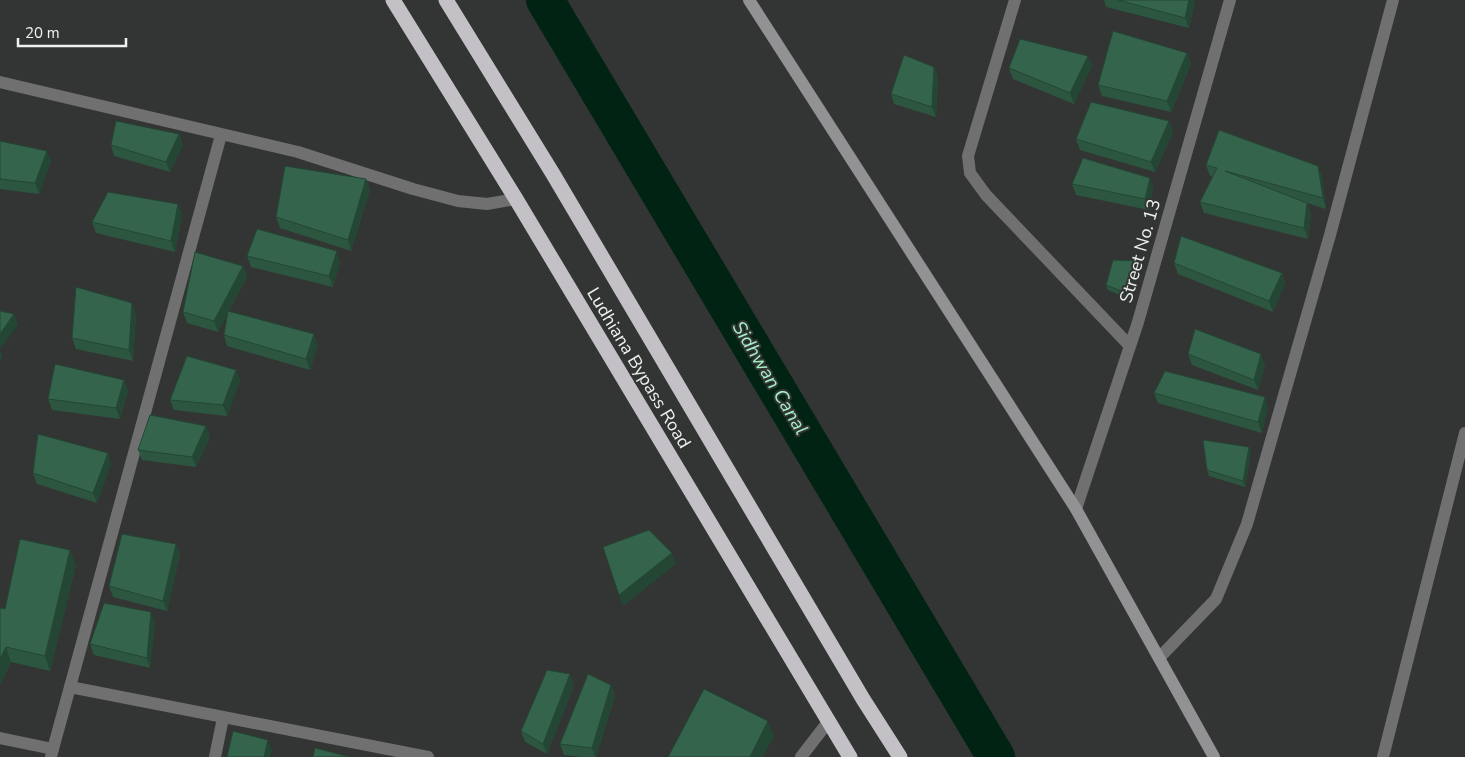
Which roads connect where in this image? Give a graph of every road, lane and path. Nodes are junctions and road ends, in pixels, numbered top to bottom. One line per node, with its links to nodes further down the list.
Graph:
1 (394, 0): 9 (highway, Ludhiana Bypass Road)
2 (446, 0): 23 (highway, Ludhiana Bypass Road)
3 (749, 0): 12 (street)
4 (1015, 0): 10 (street)
5 (1230, 0): 10 (street, Street No. 13)
6 (1393, 0): 13 (street)
7 (0, 82): 8 (street)
8 (221, 135): 9 (street); 14 (street)
9 (516, 199): 16 (highway, Ludhiana Bypass Road)
10 (1130, 345): 12 (street, Street No. 13)
11 (1465, 433): 25 (street)
12 (1076, 509): 13 (street)
13 (1159, 658): 24 (street)
14 (70, 687): 15 (street); 18 (street)
15 (224, 718): 19 (street); 20 (street)
16 (828, 722): 21 (street); 22 (highway, Ludhiana Bypass Road)
17 (0, 738): 18 (street)
18 (52, 753)
19 (215, 757)
20 (428, 757)
21 (801, 757)
22 (850, 757)
23 (900, 757)
24 (1214, 757)
25 (1383, 757)

